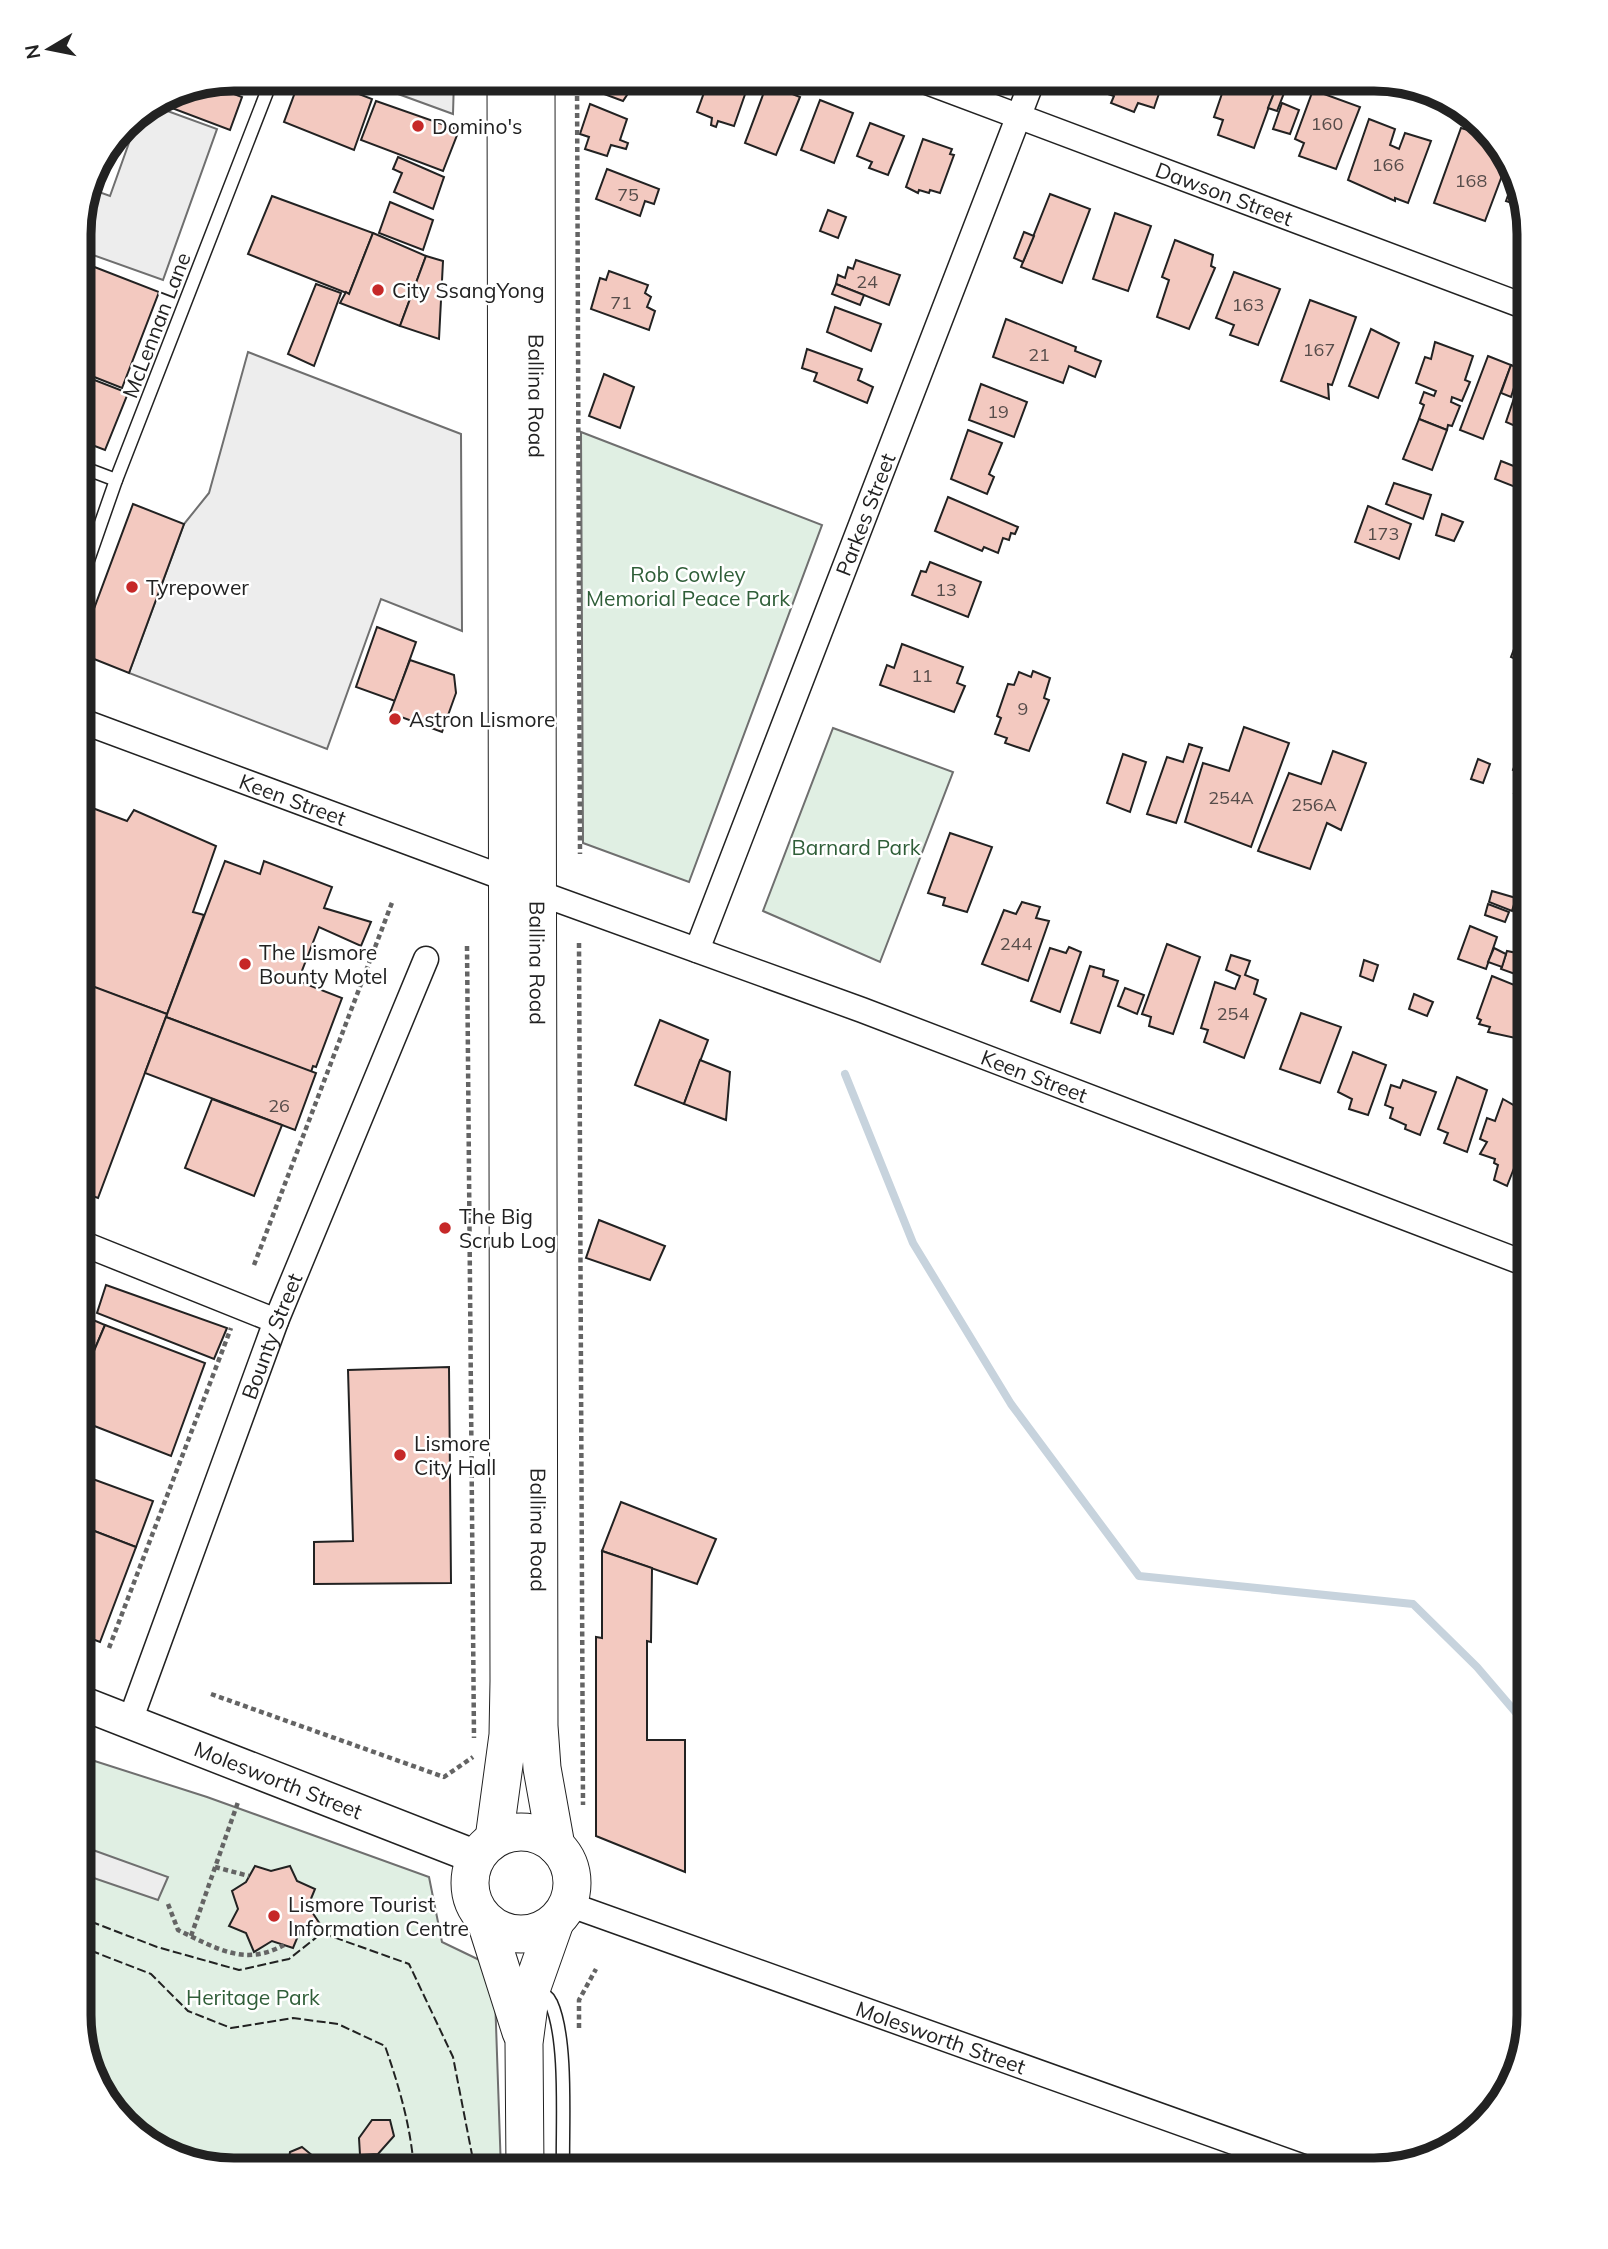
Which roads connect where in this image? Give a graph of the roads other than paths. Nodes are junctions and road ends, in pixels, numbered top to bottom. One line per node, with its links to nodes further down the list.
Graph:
1 (267, 91): 9 (lane, McLennan Lane)
2 (506, 91): 12 (main road, Ballina Road)
3 (536, 91): 12 (main road, Ballina Road)
4 (950, 91): 6 (street, Dawson Street)
5 (1028, 91): 6 (street, Parkes Street)
6 (1018, 117): 7 (street, Dawson Street); 13 (street, Parkes Street)
7 (1517, 304)
8 (91, 471): 9 (lane)
9 (116, 480): 10 (lane, McLennan Lane)
10 (91, 552)
11 (91, 724): 12 (street, Keen Street)
12 (523, 886): 13 (street, Keen Street); 20 (main road, Ballina Road); 21 (main road, Ballina Road)
13 (697, 950): 16 (street, Keen Street)
14 (426, 959): 17 (street, Bounty Street)
15 (91, 1247): 17 (street)
16 (1517, 1253)
17 (276, 1321): 19 (street, Bounty Street)
18 (91, 1706): 19 (street, Molesworth Street)
19 (130, 1721): 21 (street, Molesworth Street)
20 (556, 1846): 21 (main road); 22 (main road)
21 (485, 1848): 23 (main road)
22 (562, 1913): 23 (main road); 24 (main road); 28 (street, Molesworth Street)
23 (486, 1922): 25 (main road)
24 (531, 1990): 25 (main road); 27 (lane)
25 (524, 2043): 26 (main road)
26 (526, 2158)
27 (563, 2158)
28 (1276, 2158)

